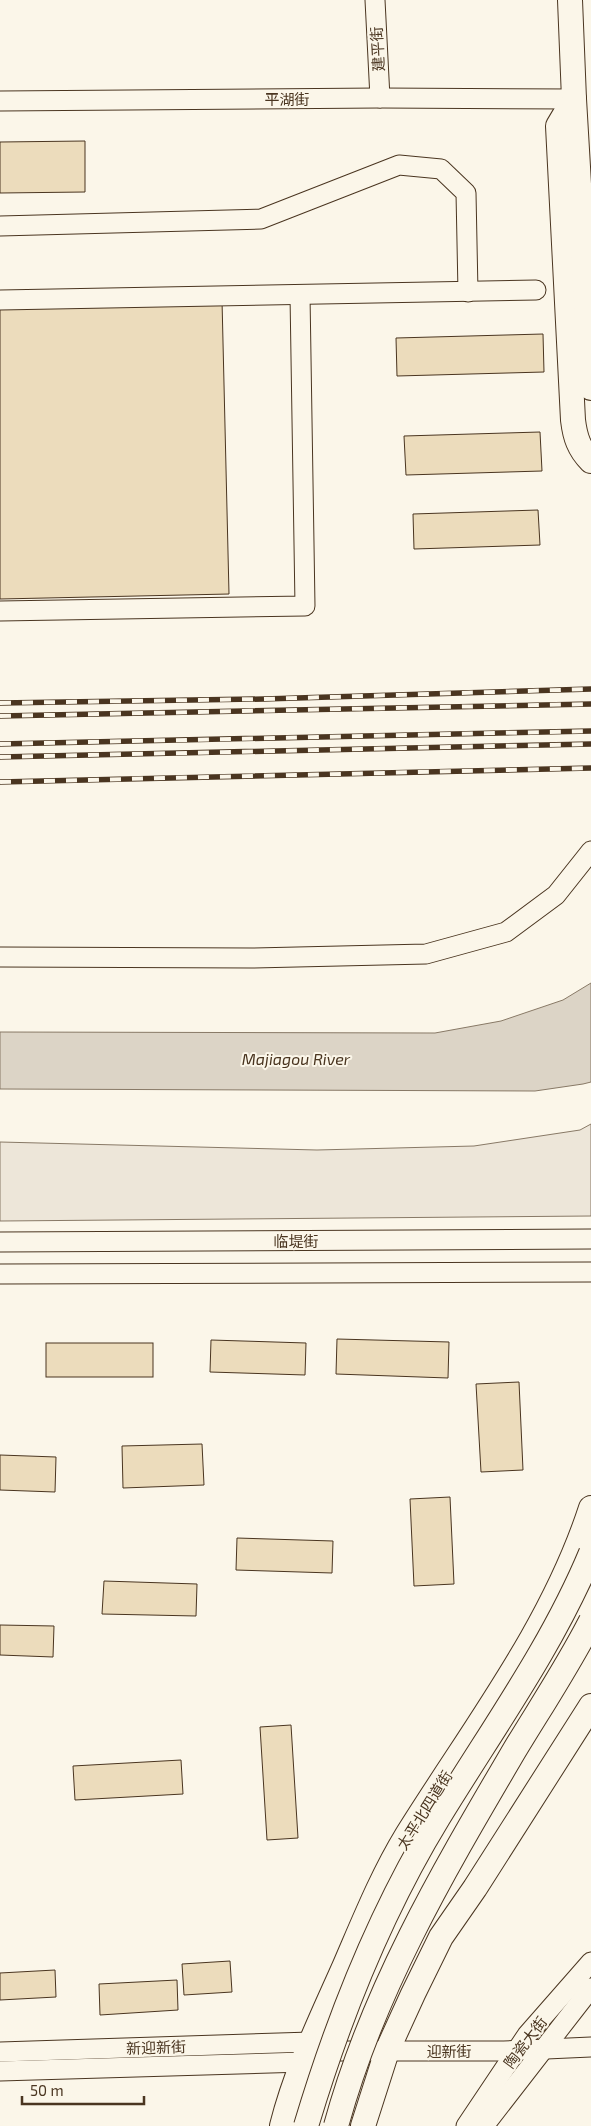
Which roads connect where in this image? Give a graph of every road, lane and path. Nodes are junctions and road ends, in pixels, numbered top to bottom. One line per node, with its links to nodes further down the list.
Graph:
1 (375, 0): 3 (street, 建平街)
2 (570, 0): 4 (main road)
3 (380, 98): 4 (street, 平湖街); 5 (street, 平湖街)
4 (574, 99): 11 (main road); 12 (main road)
5 (0, 101)
6 (0, 226): 8 (street)
7 (536, 290): 8 (street)
8 (468, 292): 9 (street)
9 (300, 295): 10 (street); 13 (street)
10 (0, 300)
11 (591, 388)
12 (591, 461)
13 (0, 611)
14 (591, 851): 15 (street)
15 (0, 957)
16 (591, 1239): 17 (street, 临堤街)
17 (0, 1242)
18 (591, 1272): 19 (street)
19 (0, 1274)
20 (591, 1508): 31 (main road, 太平北四道街)
21 (591, 1552): 34 (main road, 太平北四道街, bridge)
22 (591, 1621): 35 (main road, bridge)
23 (591, 1706): 28 (main road)
24 (591, 1962): 29 (street, 陶瓷大街)
25 (591, 1988): 27 (street, 陶瓷大街)
26 (591, 2047): 27 (street, 迎新街)
27 (542, 2049): 29 (street, 迎新街); 38 (street, 陶瓷大街)
28 (387, 2051): 29 (street, 迎新街); 31 (street, 迎新街); 36 (main road)
29 (517, 2051): 37 (street, 陶瓷大街)
30 (0, 2052): 31 (street, 新迎新街)
31 (308, 2052): 32 (street, 新迎新街); 33 (main road, 太平北四道街)
32 (0, 2072)
33 (282, 2126)
34 (306, 2126)
35 (336, 2126)
36 (363, 2126)
37 (466, 2126)
38 (484, 2126)

